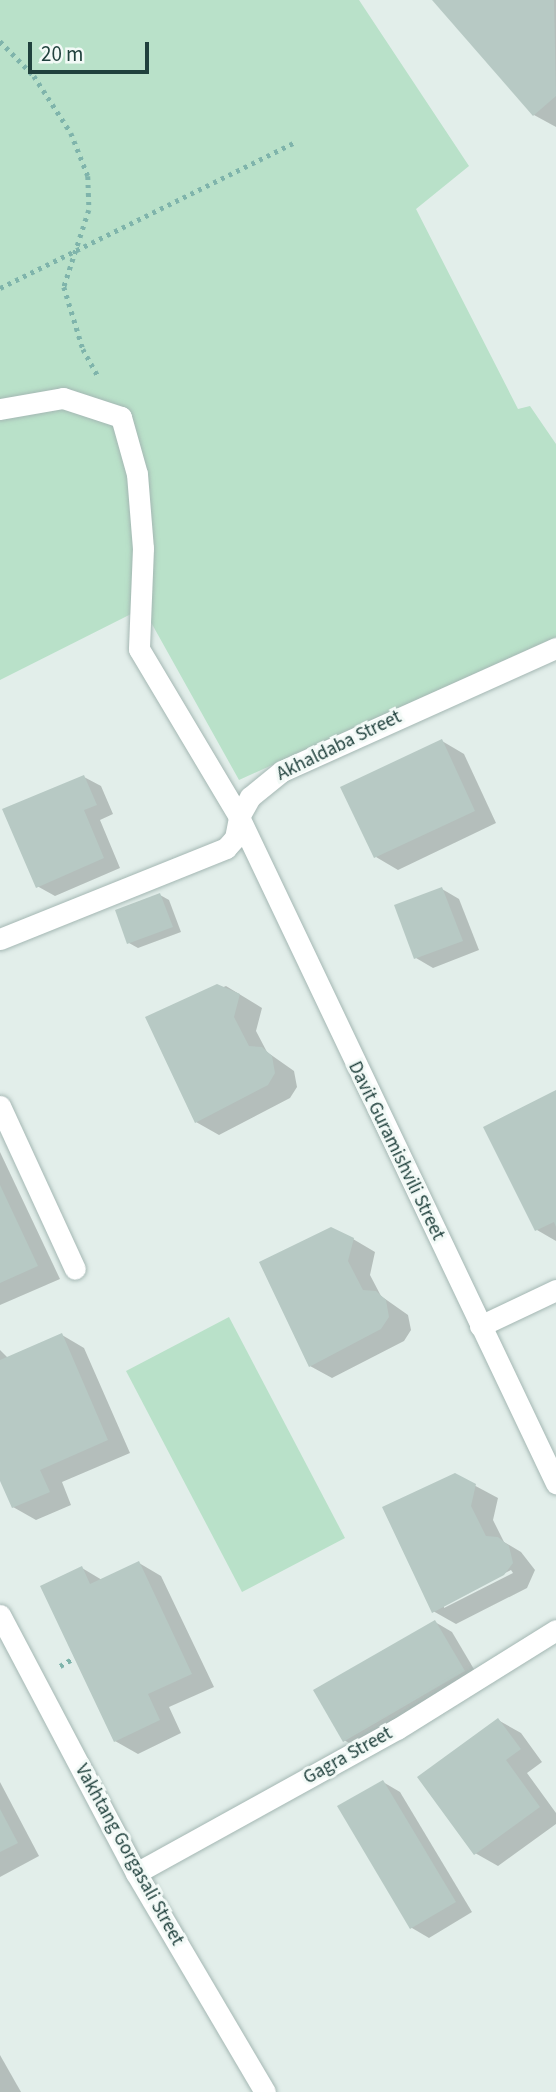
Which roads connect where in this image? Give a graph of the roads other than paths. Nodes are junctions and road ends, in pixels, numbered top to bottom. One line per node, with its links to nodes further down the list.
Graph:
1 (0, 409): 3 (street, Davit Guramishvili Street)
2 (556, 648): 3 (street, Akhaldaba Street)
3 (239, 817): 4 (street, Akhaldaba Street); 8 (street, Davit Guramishvili Street)
4 (0, 939)
5 (0, 1106): 6 (street)
6 (75, 1269)
7 (556, 1290): 8 (street)
8 (480, 1326): 9 (street, Davit Guramishvili Street)
9 (556, 1483)
10 (0, 1615): 12 (street, Vakhtang Gorgasali Street)
11 (556, 1630): 12 (street, Gagra Street)
12 (136, 1873): 13 (street, Vakhtang Gorgasali Street)
13 (265, 2092)

